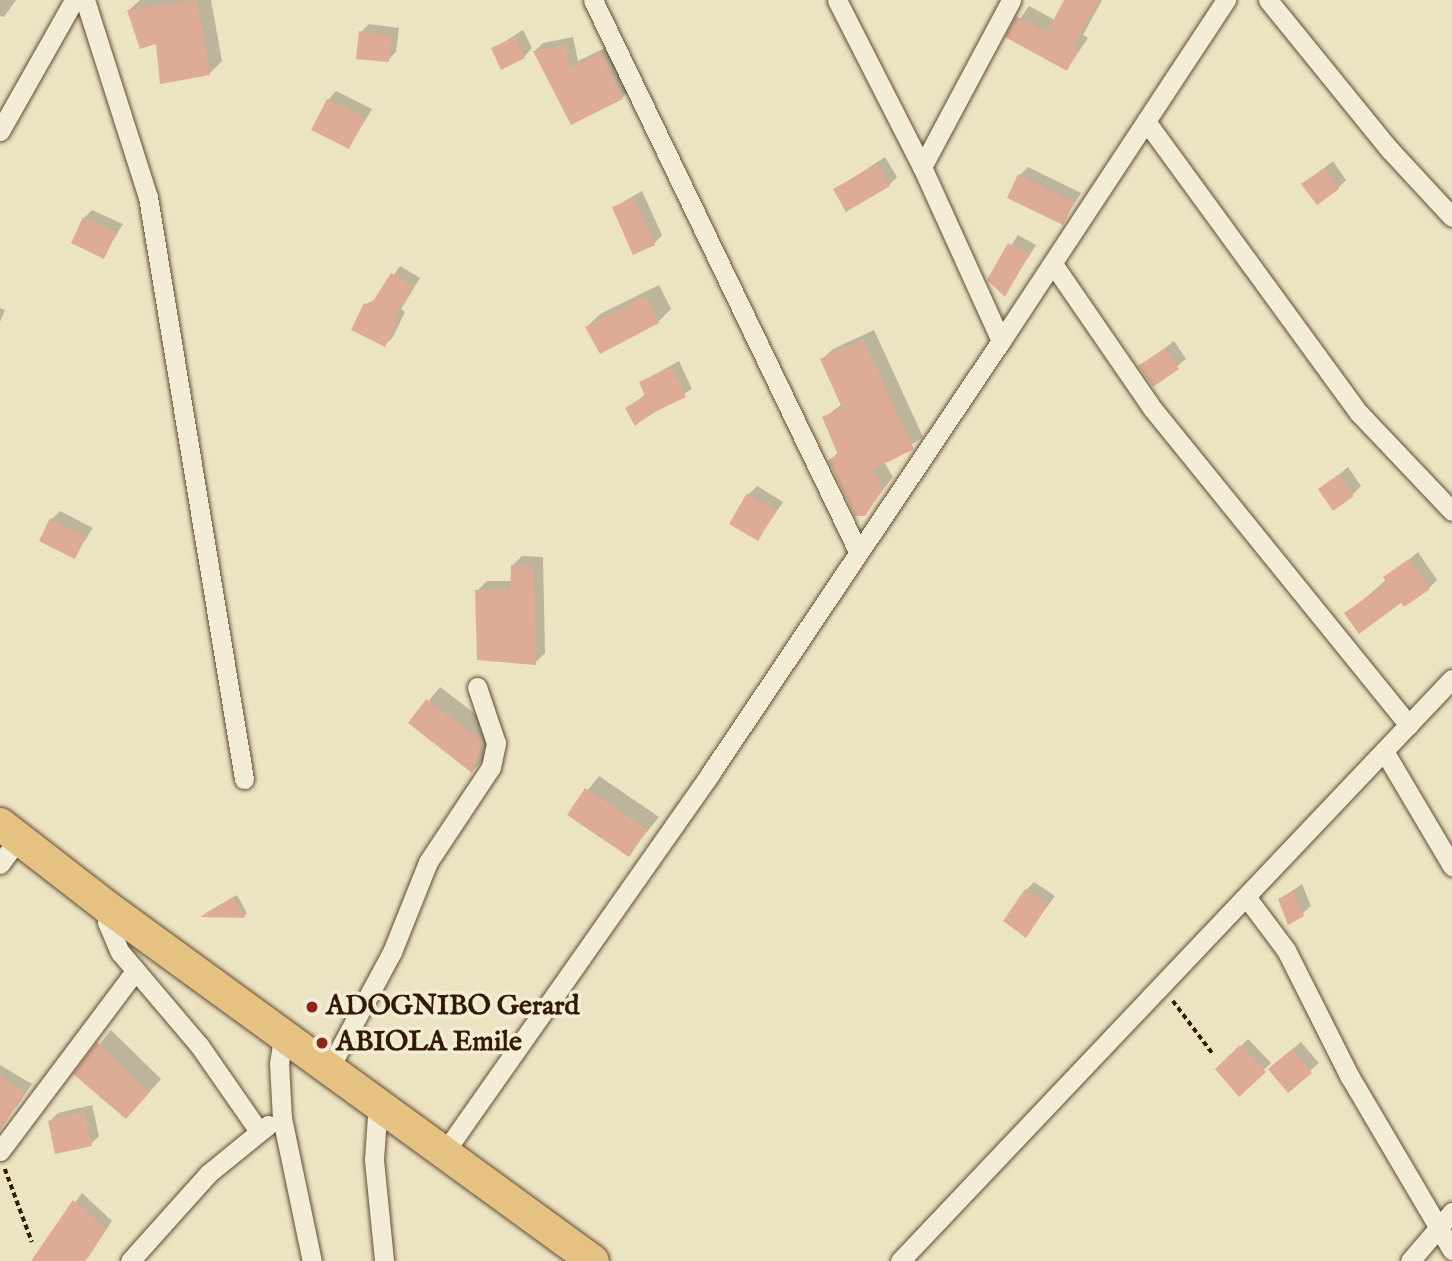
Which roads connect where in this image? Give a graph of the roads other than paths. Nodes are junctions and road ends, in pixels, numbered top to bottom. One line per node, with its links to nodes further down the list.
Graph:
1 (74, 0): 9 (street)
2 (85, 0): 20 (street)
3 (593, 0): 15 (street)
4 (837, 0): 10 (street)
5 (1011, 0): 10 (street)
6 (1226, 0): 8 (street)
7 (1268, 0): 11 (street)
8 (1147, 124): 12 (street); 14 (street)
9 (0, 131)
10 (922, 167): 13 (street)
11 (1452, 217)
12 (1053, 264): 13 (street); 18 (street)
13 (1001, 341): 15 (street)
14 (1452, 511)
15 (858, 551): 32 (street)
16 (1452, 679): 18 (street)
17 (477, 687): 28 (street)
18 (1409, 725): 19 (street)
19 (1384, 751): 23 (street); 24 (street)
20 (244, 779)
21 (10, 831): 22 (street); 25 (main road)
22 (0, 864)
23 (1452, 866)
24 (1247, 898): 35 (street); 41 (street)
25 (107, 907): 26 (street); 27 (main road)
26 (135, 971): 31 (street); 33 (street)
27 (284, 1031): 28 (main road); 30 (street)
28 (330, 1067): 29 (main road)
29 (378, 1101): 32 (main road); 39 (street)
30 (282, 1118): 31 (street); 38 (street)
31 (258, 1130): 37 (street)
32 (446, 1150): 40 (main road)
33 (1, 1156)
34 (1452, 1212): 35 (street)
35 (1438, 1228): 36 (street); 42 (street)
36 (1452, 1250)
37 (130, 1261)
38 (312, 1261)
39 (384, 1261)
40 (593, 1261)
41 (900, 1261)
42 (1410, 1261)

